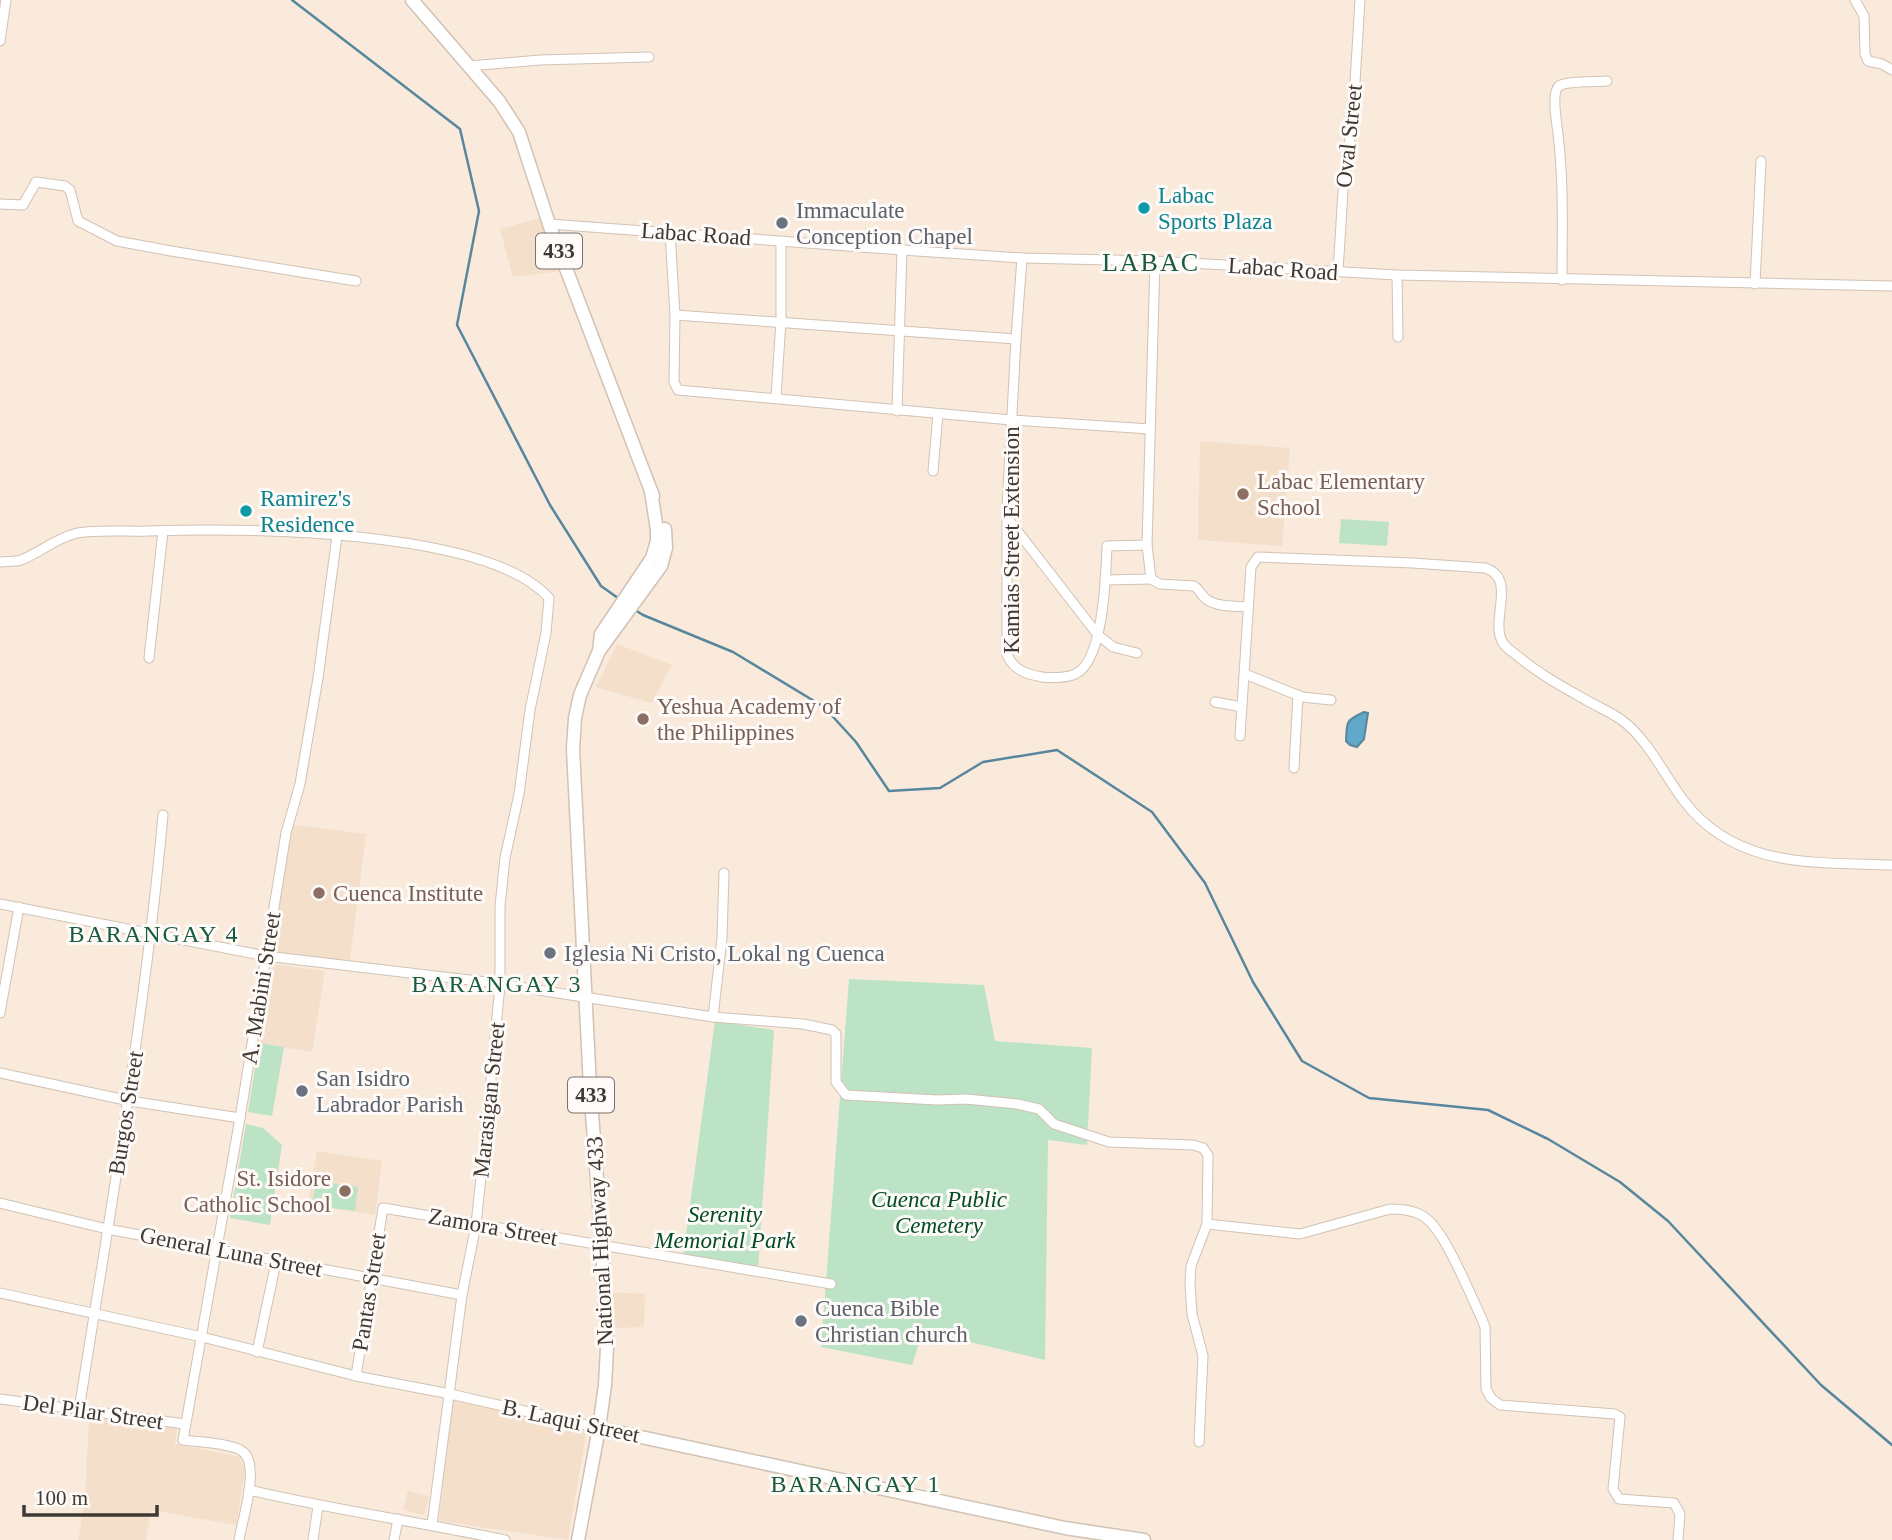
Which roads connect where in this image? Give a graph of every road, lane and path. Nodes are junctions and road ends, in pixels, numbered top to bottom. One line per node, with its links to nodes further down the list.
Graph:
1 (6, 0): 5 (street)
2 (412, 0): 7 (main road, National Highway 433 / 433)
3 (1360, 0): 18 (street, Oval Street)
4 (1855, 0): 8 (street)
5 (0, 41)
6 (649, 57): 7 (street)
7 (469, 66): 12 (main road, National Highway 433 / 433)
8 (1892, 71)
9 (1607, 81): 20 (street)
10 (1761, 161): 22 (street)
11 (0, 204): 21 (street)
12 (549, 224): 13 (street, Labac Road); 61 (main road, National Highway 433 / 433)
13 (670, 232): 14 (street, Labac Road); 24 (street)
14 (781, 241): 15 (street, Labac Road); 25 (street)
15 (902, 250): 16 (street, Labac Road); 26 (street)
16 (1023, 257): 17 (street, Labac Road); 28 (street, Kamias Street Extension)
17 (1155, 261): 18 (street, Labac Road); 33 (street)
18 (1338, 272): 19 (street, Labac Road)
19 (1397, 275): 20 (street, Labac Road); 27 (street)
20 (1562, 280): 22 (street, Labac Road)
21 (356, 281)
22 (1755, 284): 23 (street, Labac Road)
23 (1892, 285)
24 (675, 315): 25 (street); 29 (street)
25 (781, 321): 26 (street); 29 (street)
26 (901, 329): 28 (street); 30 (street)
27 (1398, 337)
28 (1016, 339): 32 (street, Kamias Street Extension)
29 (776, 397): 30 (street)
30 (897, 411): 31 (street)
31 (938, 414): 32 (street); 34 (street)
32 (1011, 420): 33 (street); 35 (street, Kamias Street Extension)
33 (1150, 429): 38 (street)
34 (933, 471)
35 (1008, 519): 43 (street); 43 (street, Kamias Street Extension)
36 (163, 531): 37 (street); 39 (street); 45 (street)
37 (337, 536): 59 (street, A. Mabini Street); 60 (street, Marasigan Street)
38 (1147, 545): 40 (street); 41 (street, Kamias Street Extension)
39 (0, 562)
40 (1151, 579): 41 (street); 42 (street)
41 (1105, 580): 43 (street, Kamias Street Extension)
42 (1248, 607): 46 (street); 54 (street)
43 (1098, 635): 44 (street)
44 (1137, 653)
45 (149, 658)
46 (1245, 674): 47 (street); 50 (street)
47 (1298, 695): 48 (street); 52 (street)
48 (1331, 700)
49 (1215, 702): 50 (street)
50 (1242, 706): 51 (street)
51 (1240, 736)
52 (1294, 768)
53 (163, 815): 58 (street, Burgos Street)
54 (1892, 865)
55 (724, 873): 63 (street)
56 (0, 904): 57 (street)
57 (19, 907): 58 (street); 62 (street)
58 (152, 934): 59 (street); 65 (street, Burgos Street)
59 (266, 956): 60 (street); 66 (street, A. Mabini Street)
60 (500, 985): 61 (street); 70 (street, Marasigan Street)
61 (586, 996): 63 (street); 72 (main road, National Highway 433 / 433)
62 (0, 1013)
63 (713, 1017): 69 (street)
64 (0, 1073): 65 (street)
65 (130, 1101): 66 (street); 71 (street, Burgos Street)
66 (240, 1118): 73 (street, A. Mabini Street)
67 (0, 1203): 71 (street, General Luna Street)
68 (383, 1208): 70 (street, Zamora Street); 75 (street, Pantas Street)
69 (1207, 1224): 88 (street); 99 (street)
70 (476, 1225): 72 (street, Zamora Street); 78 (street, Marasigan Street)
71 (107, 1229): 73 (street, General Luna Street); 79 (street, Burgos Street)
72 (603, 1246): 76 (street, Zamora Street); 87 (main road, National Highway 433 / 433)
73 (218, 1250): 74 (street, General Luna Street); 80 (street, A. Mabini Street)
74 (276, 1262): 75 (street, General Luna Street); 81 (street)
75 (370, 1279): 78 (street, General Luna Street); 82 (street, Pantas Street)
76 (831, 1284)
77 (0, 1293): 79 (street, B. Laqui Street)
78 (462, 1295): 83 (street, Marasigan Street)
79 (94, 1314): 80 (street, B. Laqui Street); 85 (street, Burgos Street)
80 (202, 1337): 81 (street, B. Laqui Street); 86 (street, A. Mabini Street)
81 (257, 1352): 82 (street, B. Laqui Street)
82 (356, 1376): 83 (street, B. Laqui Street)
83 (450, 1394): 87 (street, B. Laqui Street); 92 (street, Marasigan Street)
84 (0, 1399): 85 (street, Del Pilar Street)
85 (79, 1410): 86 (street, Del Pilar Street)
86 (185, 1424): 89 (street, A. Mabini Street)
87 (599, 1428): 97 (main road, National Highway 433 / 433); 98 (main road, B. Laqui Street)
88 (1199, 1442)
89 (249, 1490): 90 (street); 93 (street)
90 (318, 1506): 91 (street); 94 (street)
91 (398, 1519): 92 (street); 95 (street)
92 (432, 1525): 96 (street)
93 (239, 1540)
94 (313, 1540)
95 (394, 1540)
96 (505, 1540)
97 (578, 1540)
98 (1144, 1540)
99 (1678, 1540)

